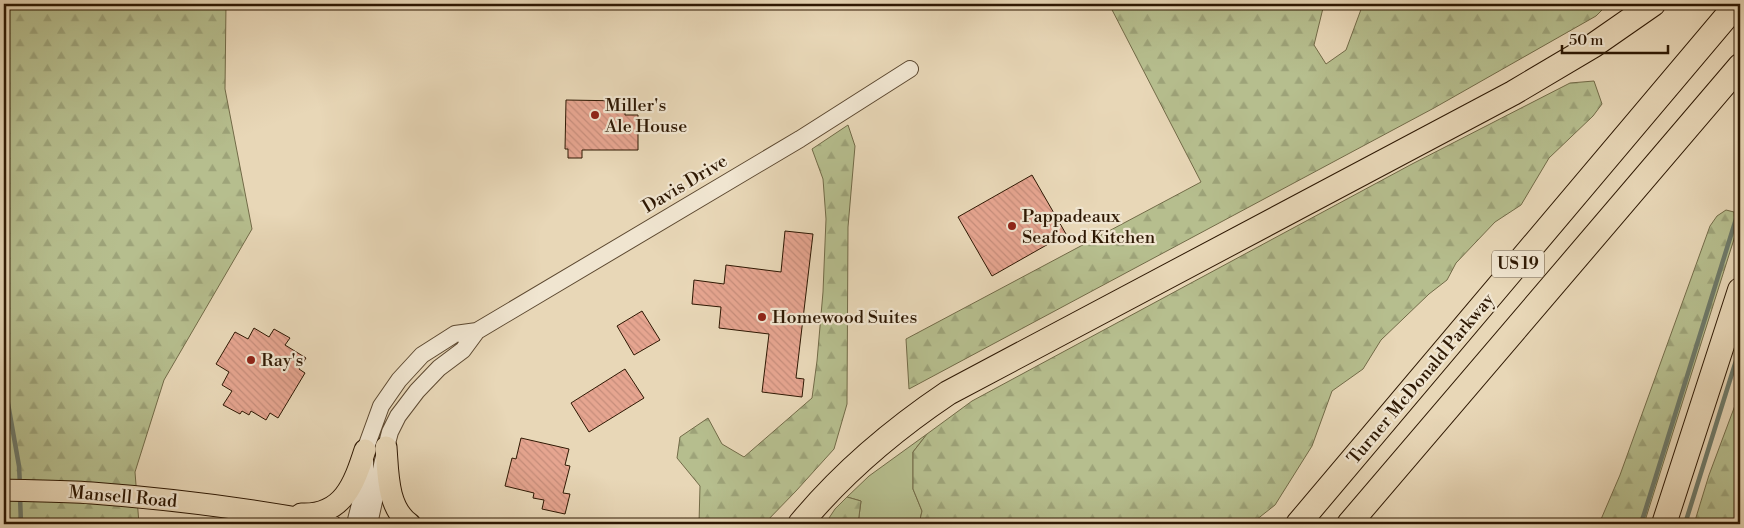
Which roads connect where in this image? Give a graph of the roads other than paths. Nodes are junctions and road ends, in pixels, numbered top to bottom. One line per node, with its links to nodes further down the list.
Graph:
1 (1653, 4): 17 (highway)
2 (1737, 4): 18 (highway, Turner McDonald Parkway / US 19)
3 (1740, 66): 19 (highway, US 19)
4 (910, 68): 6 (street, Davis Drive)
5 (1740, 290): 20 (highway)
6 (478, 331): 7 (street, Davis Drive); 8 (street, Davis Drive)
7 (399, 380): 8 (street); 10 (street, Davis Drive)
8 (416, 391): 9 (street, Davis Drive)
9 (386, 447): 15 (street, Davis Drive); 16 (main road)
10 (365, 450): 12 (main road); 14 (street, Davis Drive)
11 (4, 490): 12 (main road, Mansell Road)
12 (250, 510): 13 (main road, Mansell Road)
13 (330, 524)
14 (355, 524)
15 (369, 524)
16 (410, 524)
17 (800, 524)
18 (1298, 524)
19 (1349, 524)
20 (1664, 524)

